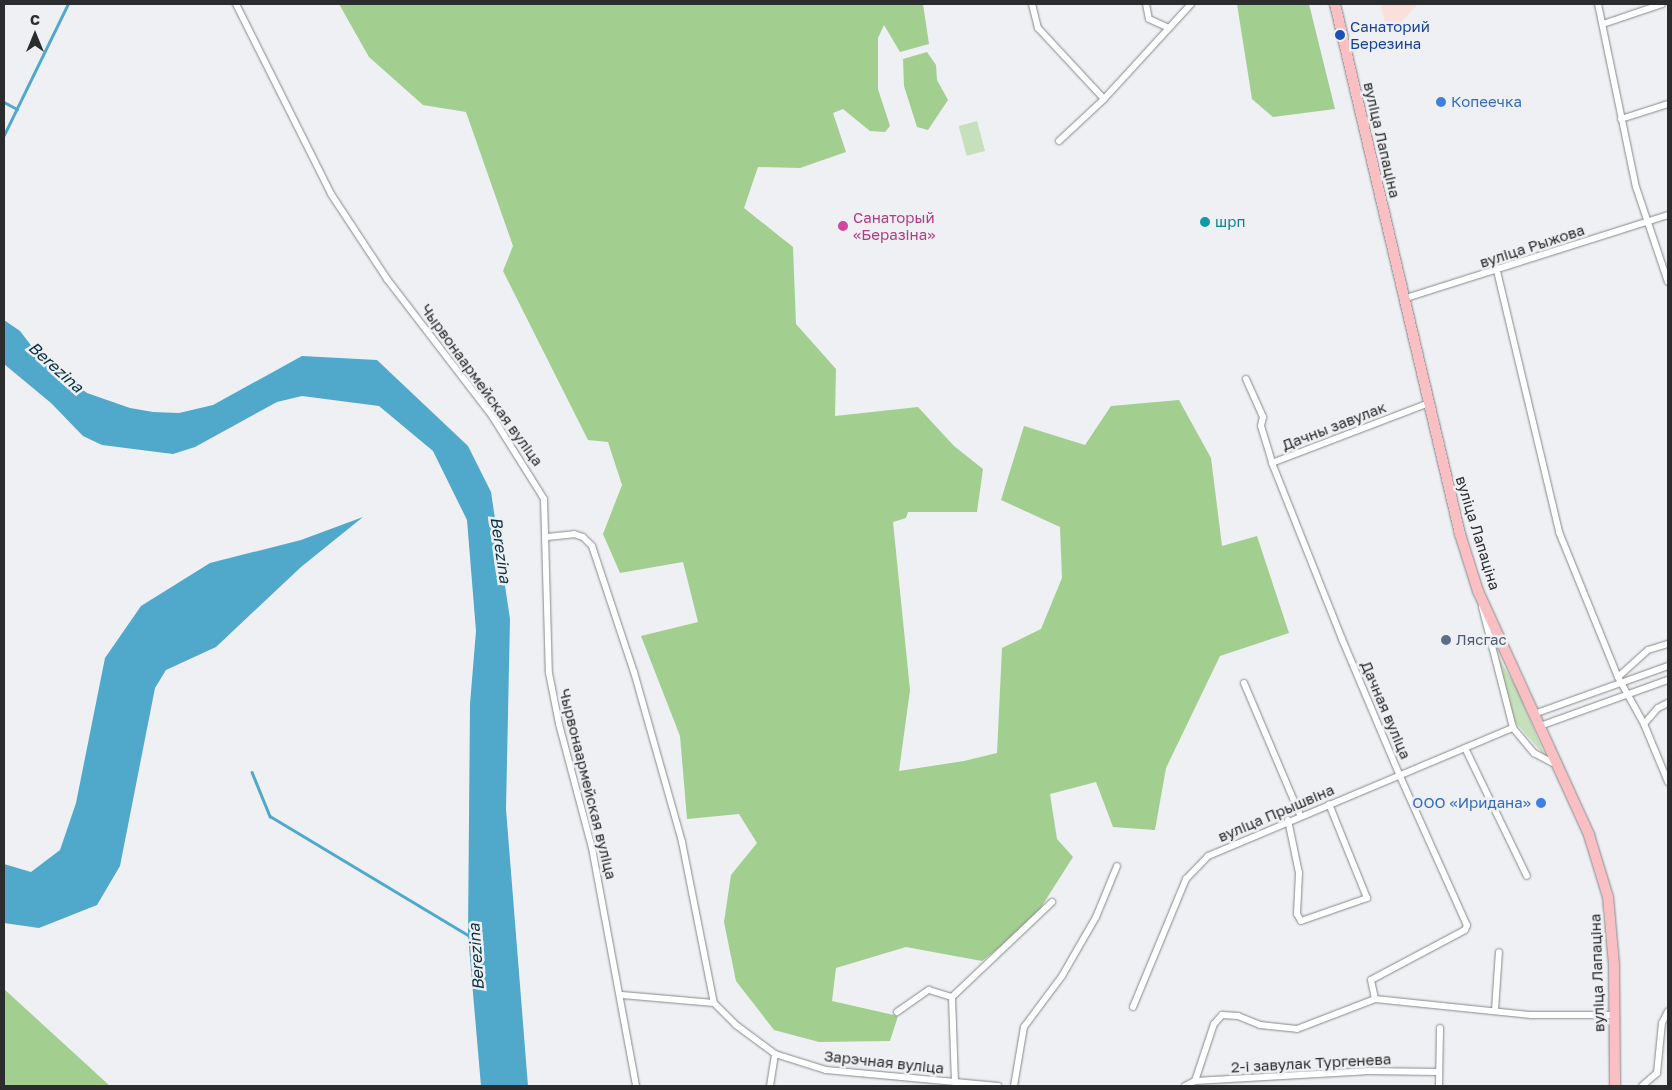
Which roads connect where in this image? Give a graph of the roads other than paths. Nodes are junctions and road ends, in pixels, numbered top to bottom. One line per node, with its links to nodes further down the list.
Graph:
1 (236, 4): 22 (street, Чырвонаармейская вуліца)
2 (1032, 4): 10 (street)
3 (1146, 4): 9 (street)
4 (1191, 4): 9 (street)
5 (1335, 4): 18 (main road, вуліца Лапаціна)
6 (1598, 4): 8 (street)
7 (1662, 4): 8 (street)
8 (1603, 24): 12 (street)
9 (1167, 27): 10 (street)
10 (1104, 99): 13 (street)
11 (1668, 104): 12 (street)
12 (1620, 119): 15 (street)
13 (1059, 141)
14 (1668, 215): 15 (street, вуліца Рыжова)
15 (1648, 221): 16 (street, вуліца Рыжова); 17 (street)
16 (1497, 271): 18 (street, вуліца Рыжова); 26 (street)
17 (1668, 282)
18 (1403, 299): 20 (main road, вуліца Лапаціна)
19 (1246, 379): 21 (street, Дачная вуліца)
20 (1429, 403): 21 (street, Дачны завулак); 23 (main road, вуліца Лапаціна)
21 (1272, 463): 37 (street, Дачная вуліца)
22 (547, 537): 46 (street, Чырвонаармейская вуліца); 49 (street)
23 (1478, 591): 31 (main road, вуліца Лапаціна); 34 (street)
24 (1668, 644): 26 (street)
25 (1668, 666): 26 (street)
26 (1619, 679): 29 (street); 31 (street)
27 (1668, 680): 29 (street)
28 (1244, 683): 40 (street)
29 (1629, 694): 32 (street); 33 (street)
30 (1668, 703): 32 (street)
31 (1534, 714): 33 (main road, вуліца Лапаціна)
32 (1644, 724): 38 (street)
33 (1540, 726): 36 (main road, вуліца Лапаціна)
34 (1513, 728): 35 (street, вуліца Прышвіна); 36 (street)
35 (1465, 748): 37 (street, вуліца Прышвіна); 43 (street)
36 (1559, 767): 54 (main road, вуліца Лапаціна)
37 (1399, 774): 39 (street, вуліца Прышвіна); 48 (street, Дачная вуліца)
38 (1668, 782)
39 (1329, 804): 40 (street, вуліца Прышвіна); 41 (street)
40 (1300, 815): 41 (street, вуліца Прышвіна)
41 (1288, 820): 50 (street, вуліца Прышвіна)
42 (1117, 866): 65 (street)
43 (1526, 876)
44 (1052, 902): 47 (street)
45 (1499, 952): 51 (street)
46 (622, 995): 49 (street); 61 (street, Чырвонаармейская вуліца)
47 (952, 997): 53 (street); 60 (street)
48 (1375, 999): 51 (street); 59 (street)
49 (714, 1003): 56 (street, Зарэчная вуліца)
50 (1132, 1007)
51 (1495, 1010): 54 (street)
52 (1668, 1011): 69 (street)
53 (897, 1012)
54 (1614, 1015): 68 (main road, вуліца Лапаціна)
55 (1440, 1028): 57 (street)
56 (776, 1054): 58 (street, Зарэчная вуліца); 62 (street)
57 (1439, 1072): 59 (street, 2-і завулак Тургенева); 67 (street)
58 (901, 1079): 60 (street, Зарэчная вуліца); 63 (street)
59 (1195, 1081): 66 (street, 2-і завулак Тургенева)
60 (955, 1082): 64 (street)
61 (636, 1086)
62 (770, 1086)
63 (900, 1086)
64 (998, 1086)
65 (1014, 1086)
66 (1185, 1086)
67 (1439, 1086)
68 (1615, 1086)
69 (1642, 1086)

